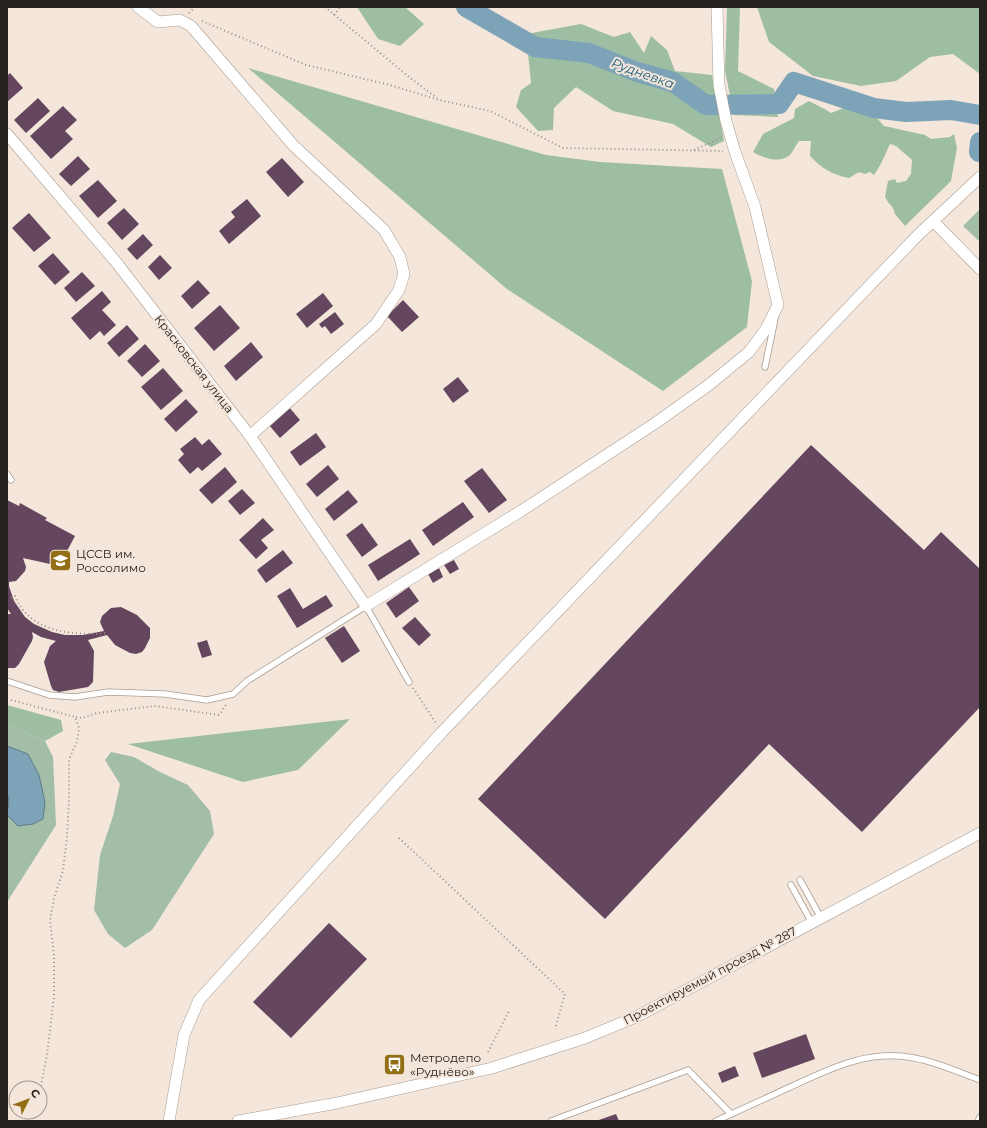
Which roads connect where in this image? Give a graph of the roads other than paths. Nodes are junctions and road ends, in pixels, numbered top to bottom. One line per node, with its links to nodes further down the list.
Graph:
1 (138, 7): 9 (street)
2 (717, 7): 7 (street)
3 (7, 134): 9 (street, Красковская улица)
4 (980, 177): 5 (street)
5 (933, 221): 6 (street); 22 (street)
6 (980, 268)
7 (778, 304): 8 (lane); 12 (street)
8 (765, 367)
9 (250, 436): 12 (street, Красковская улица)
10 (7, 474): 11 (lane)
11 (11, 480)
12 (366, 606): 13 (lane); 14 (lane)
13 (7, 681)
14 (409, 682)
15 (980, 833): 18 (street, Проектируемый проезд № 287)
16 (800, 880): 18 (lane)
17 (792, 885): 18 (lane)
18 (816, 920): 23 (street, Проектируемый проезд № 287)
19 (980, 1080): 20 (lane)
20 (731, 1114): 24 (lane); 25 (lane)
21 (980, 1117): 26 (lane)
22 (169, 1121)
23 (238, 1121)
24 (551, 1121)
25 (716, 1121)
26 (978, 1121)

